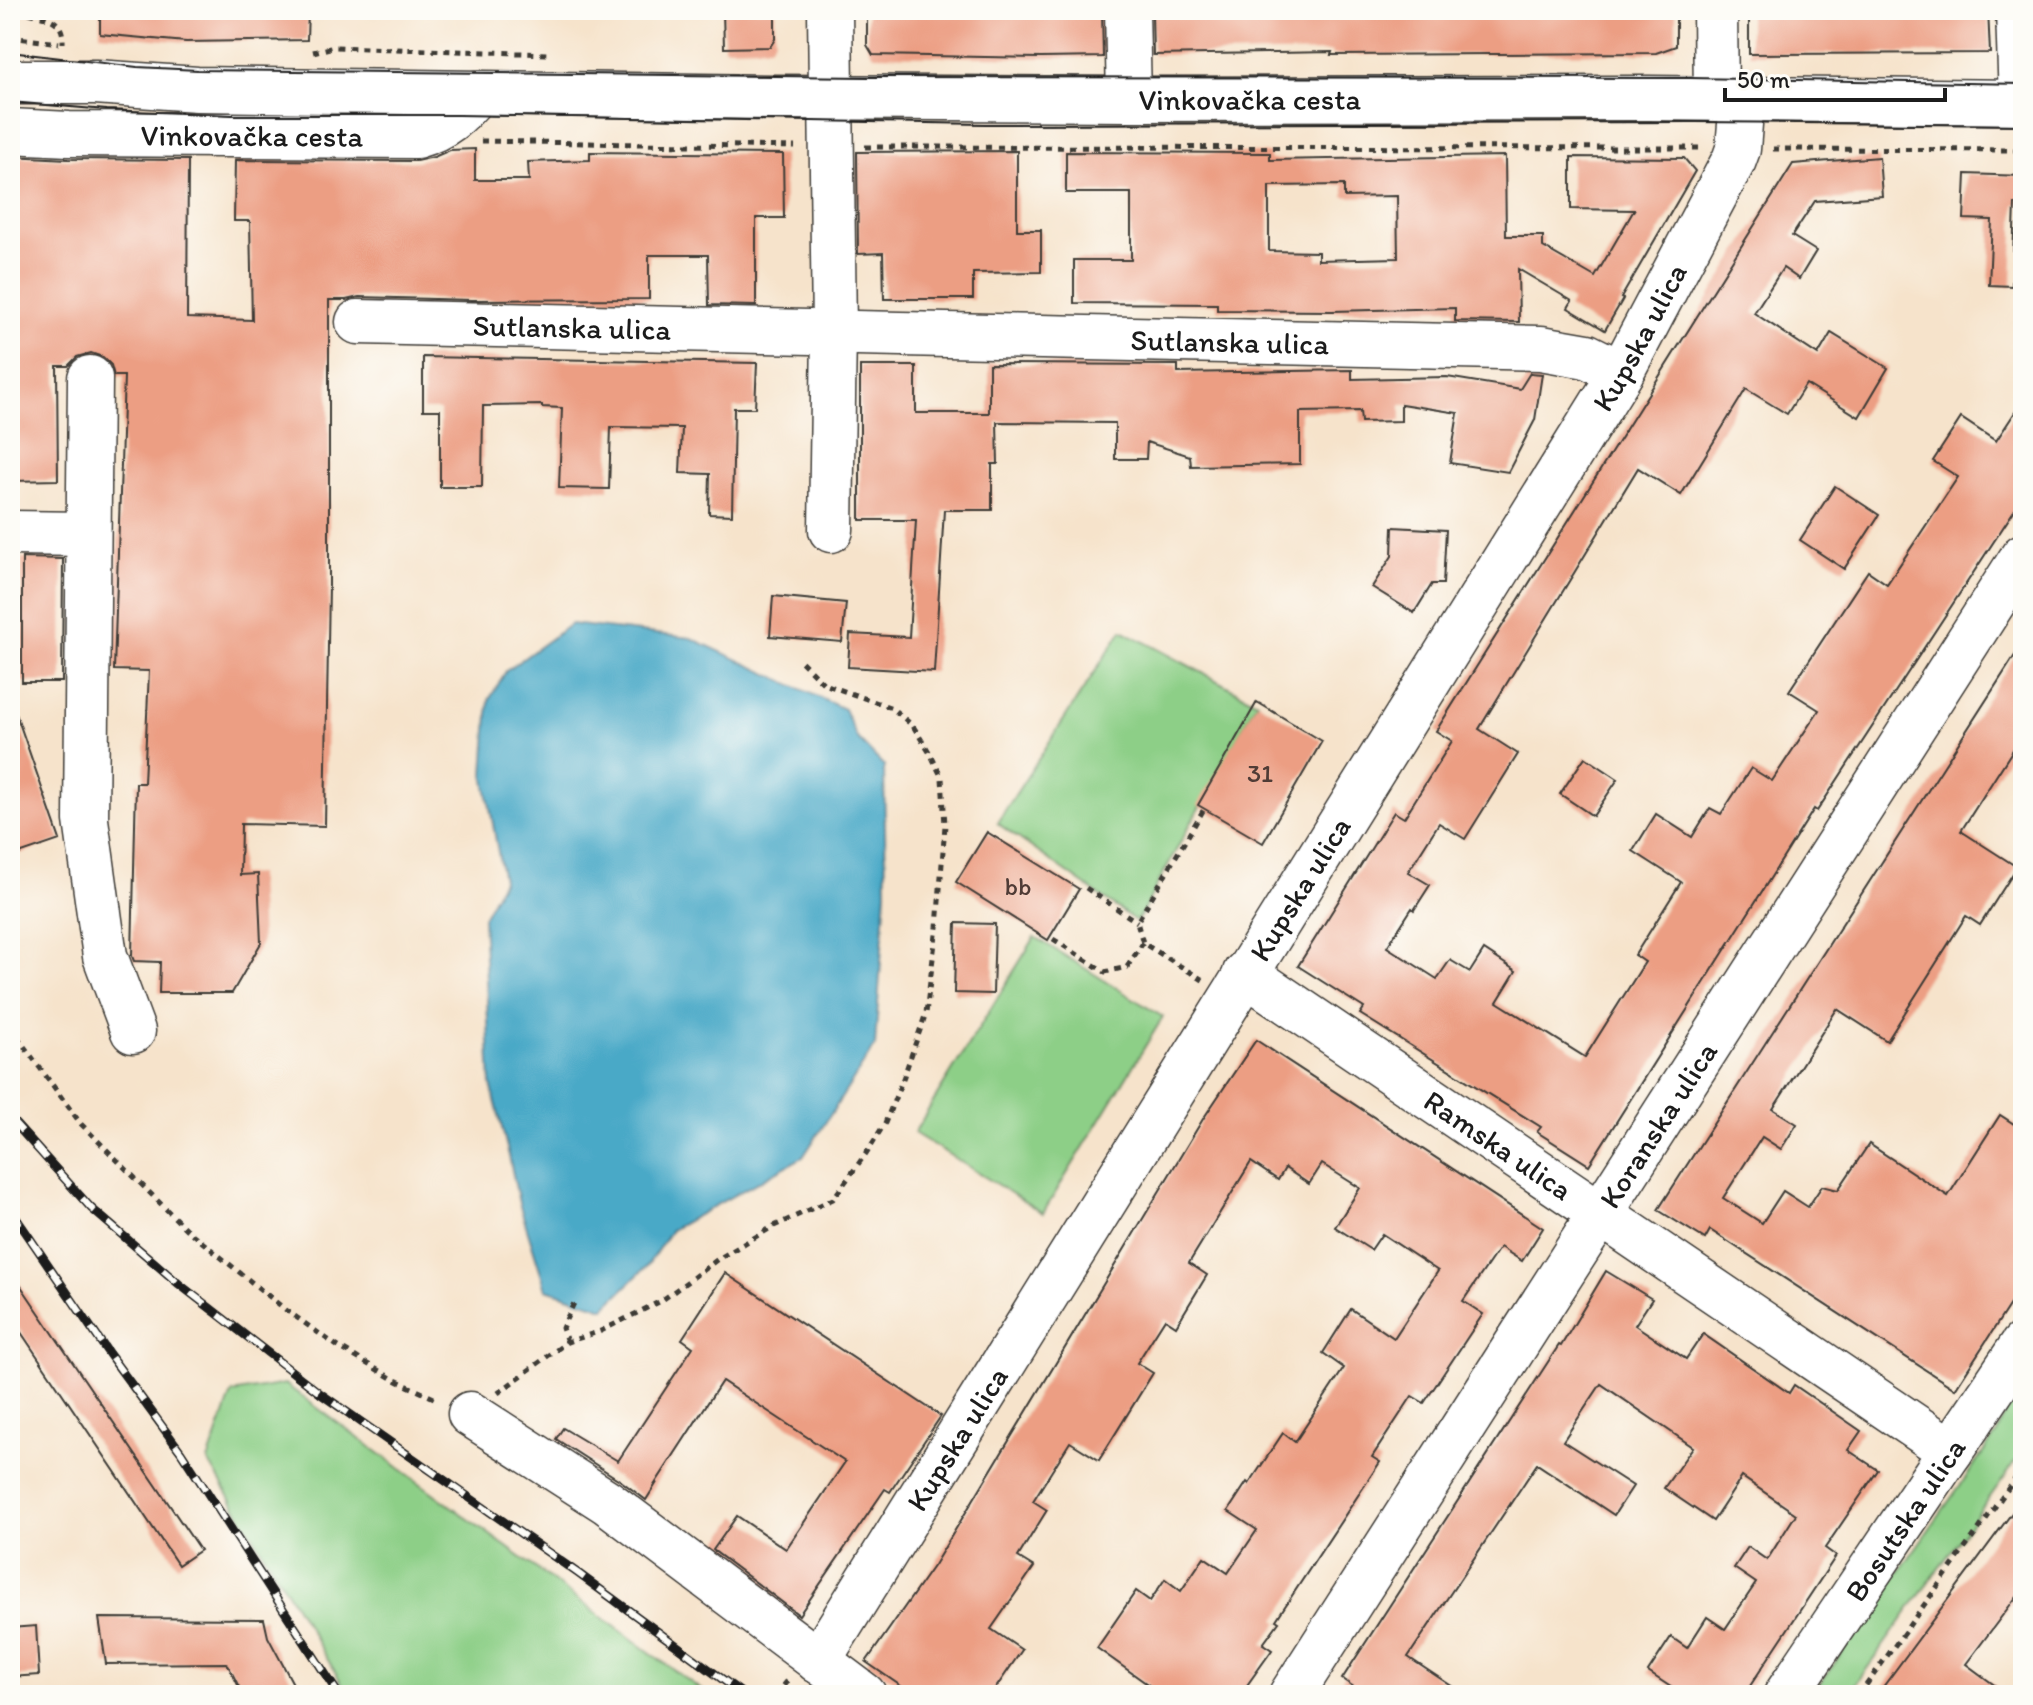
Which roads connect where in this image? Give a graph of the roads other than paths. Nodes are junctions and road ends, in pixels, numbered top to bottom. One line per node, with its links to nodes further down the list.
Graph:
1 (830, 10): 9 (street)
2 (1127, 10): 10 (street)
3 (1715, 10): 11 (street, Kupska ulica)
4 (2018, 10): 12 (street)
5 (10, 65): 7 (street, Vinkovačka cesta)
6 (10, 82): 7 (street, Vinkovačka cesta)
7 (95, 82): 8 (street, Vinkovačka cesta)
8 (477, 93): 9 (street, Vinkovačka cesta); 13 (street, Vinkovačka cesta)
9 (831, 97): 10 (street, Vinkovačka cesta); 15 (street)
10 (1129, 99): 11 (street, Vinkovačka cesta)
11 (1729, 99): 12 (street, Vinkovačka cesta); 16 (street, Kupska ulica)
12 (2022, 102)
13 (10, 131)
14 (358, 322): 15 (street, Sutlanska ulica)
15 (834, 331): 16 (street, Sutlanska ulica); 18 (street)
16 (1621, 373): 22 (street, Kupska ulica)
17 (90, 378): 20 (street)
18 (831, 530)
19 (10, 533): 20 (street)
20 (88, 534): 23 (street)
21 (2023, 556): 24 (street, Koranska ulica)
22 (1238, 985): 24 (street, Ramska ulica); 29 (street, Kupska ulica)
23 (133, 1031)
24 (1599, 1213): 28 (street, Ramska ulica); 31 (street, Koranska ulica)
25 (2023, 1344): 26 (street, Bosutska ulica)
26 (2010, 1392): 28 (street, Bosutska ulica)
27 (470, 1414): 29 (street)
28 (1951, 1451): 32 (street, Bosutska ulica)
29 (818, 1661): 30 (street)
30 (864, 1695)
31 (1291, 1695)
32 (1786, 1695)

